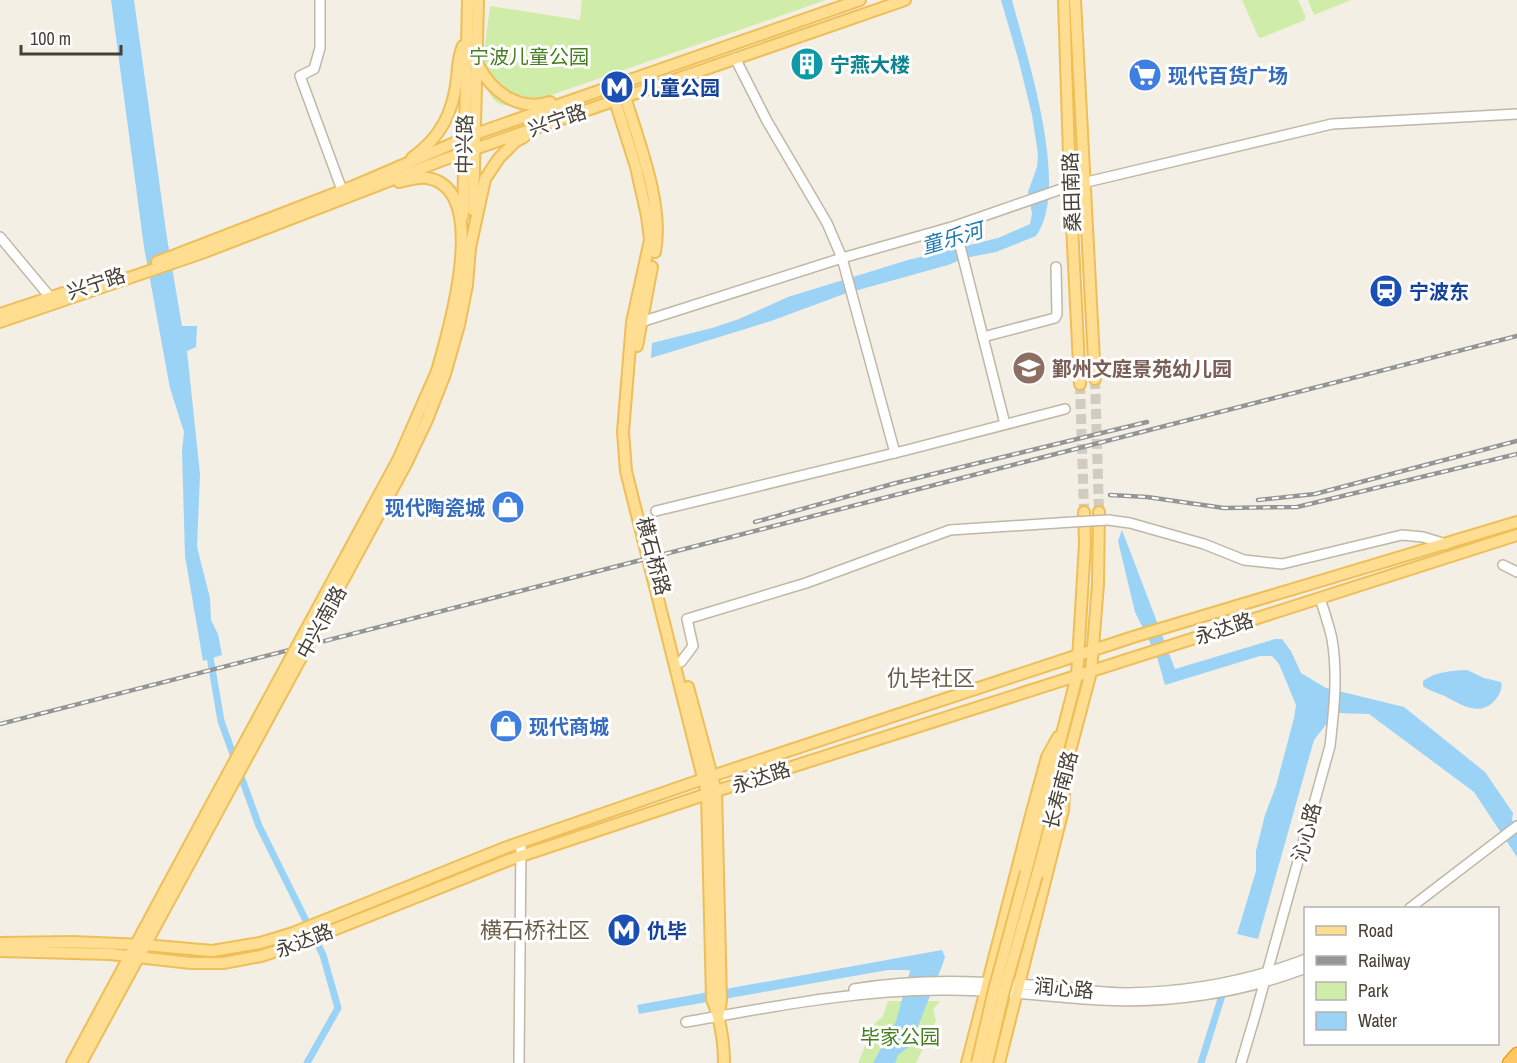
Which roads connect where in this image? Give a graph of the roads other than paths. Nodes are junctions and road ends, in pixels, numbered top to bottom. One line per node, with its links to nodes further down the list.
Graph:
1 (320, 0): 22 (street)
2 (468, 0): 8 (main road, 中兴路)
3 (478, 0): 10 (main road, 中兴路)
4 (860, 0): 11 (main road, 兴宁路)
5 (904, 0): 9 (main road, 兴宁路)
6 (1064, 0): 21 (main road, 桑田南路)
7 (1075, 0): 18 (main road, 桑田南路)
8 (467, 41): 14 (main road, 中兴路); 15 (main road, 中兴路)
9 (735, 58): 12 (main road, 兴宁路); 27 (street)
10 (477, 62): 11 (main road); 15 (main road, 中兴路)
11 (600, 90): 15 (main road, 兴宁路)
12 (615, 100): 16 (main road, 兴宁路); 25 (main road, 中兴南路); 33 (main road, 横石桥路); 56 (main road, 横石桥路)
13 (1517, 114): 18 (street)
14 (448, 118): 17 (main road, 兴宁路)
15 (469, 137): 16 (main road, 中兴路); 17 (main road, 兴宁路)
16 (469, 152): 19 (main road, 兴宁路); 25 (main road, 中兴路)
17 (393, 171): 22 (main road, 兴宁路)
18 (1086, 182): 21 (street); 35 (main road, 桑田南路)
19 (381, 184): 20 (main road, 兴宁路); 26 (main road, 兴宁路)
20 (443, 185): 25 (main road, 中兴南路)
21 (1070, 186): 23 (street); 36 (main road, 桑田南路)
22 (342, 190): 26 (main road, 兴宁路)
23 (955, 226): 27 (street); 34 (street)
24 (0, 237): 30 (street)
25 (466, 247): 64 (main road, 中兴南路, bridge)
26 (200, 249): 29 (main road, 兴宁路)
27 (842, 258): 33 (street); 39 (street)
28 (1056, 267): 34 (street)
29 (134, 274): 30 (main road, 兴宁路); 32 (main road, 兴宁路)
30 (51, 297): 31 (main road, 兴宁路)
31 (0, 314)
32 (0, 322)
33 (641, 322): 51 (main road, 横石桥路)
34 (983, 337): 38 (street)
35 (1095, 378)
36 (1080, 384)
37 (1065, 409): 38 (street)
38 (1005, 424): 39 (street)
39 (895, 453): 40 (street)
40 (656, 511)
41 (1084, 512): 50 (main road, 长寿南路)
42 (1099, 512): 49 (main road, 长寿南路)
43 (1517, 522): 45 (main road, 永达路)
44 (1517, 534): 48 (main road, 永达路)
45 (1446, 544): 49 (main road, 永达路); 51 (street, bridge)
46 (1503, 565): 47 (street)
47 (1517, 572)
48 (1320, 598): 52 (main road, 永达路); 69 (street, 沁心路)
49 (1093, 651): 50 (main road, 永达路); 52 (main road, 长寿南路)
50 (1078, 656): 53 (main road, 长寿南路); 56 (main road, 永达路)
51 (681, 662): 56 (main road, 横石桥路)
52 (1091, 672): 53 (main road, 永达路); 55 (main road, 长寿南路)
53 (1077, 676): 54 (main road, 长寿南路); 57 (main road, 永达路)
54 (1064, 729): 61 (main road, 长寿南路); 70 (main road)
55 (1064, 773): 61 (main road, 长寿南路); 71 (main road)
56 (708, 777): 57 (main road, 横石桥路); 59 (main road, 永达路)
57 (711, 792): 60 (main road, 永达路); 73 (main road, 横石桥路)
58 (1517, 826): 62 (street)
59 (521, 842): 60 (street); 64 (main road, 永达路)
60 (521, 856): 66 (main road, 永达路); 78 (street)
61 (1032, 874): 81 (main road, 长寿南路, bridge); 82 (main road, 长寿南路, bridge)
62 (1411, 907)
63 (0, 943): 64 (main road, 永达路)
64 (140, 945): 66 (main road, 中兴南路)
65 (0, 951): 66 (main road, 永达路)
66 (133, 957): 76 (main road, 中兴南路); 77 (main road, 中兴南路)
67 (1304, 959): 69 (street, 润心路)
68 (1304, 968): 69 (street, 润心路)
69 (1266, 976): 71 (street, 润心路); 72 (street, 润心路); 84 (street, 沁心路)
70 (986, 990): 71 (street, 润心路); 72 (street, 润心路); 80 (main road)
71 (1017, 993): 83 (main road)
72 (820, 998): 73 (street, 润心路)
73 (719, 1016): 74 (street, 润心路); 79 (main road, 横石桥路)
74 (686, 1022)
75 (1517, 1054): 85 (highway)
76 (72, 1063)
77 (81, 1063)
78 (519, 1063)
79 (724, 1063)
80 (967, 1063)
81 (978, 1063)
82 (987, 1063)
83 (999, 1063)
84 (1240, 1063)
85 (1509, 1063)

